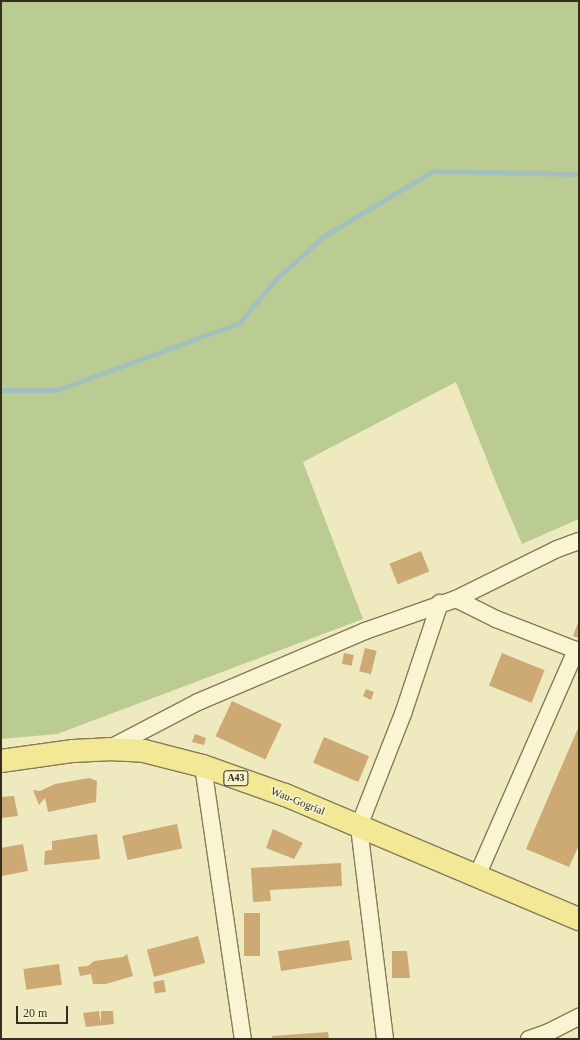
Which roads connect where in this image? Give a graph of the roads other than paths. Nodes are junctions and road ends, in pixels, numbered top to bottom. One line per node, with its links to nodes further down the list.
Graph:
1 (579, 541): 2 (street)
2 (456, 599): 3 (street); 4 (street)
3 (440, 603): 5 (street); 8 (street)
4 (577, 651): 9 (street)
5 (108, 749): 6 (main road, Wau-Gogrial / A43); 7 (main road, Wau-Gogrial / A43)
6 (1, 761)
7 (203, 766): 8 (main road, Wau-Gogrial / A43); 12 (street)
8 (359, 826): 9 (main road, Wau-Gogrial / A43); 13 (street)
9 (477, 876): 10 (main road, Wau-Gogrial / A43)
10 (579, 919)
11 (579, 1017): 14 (street)
12 (243, 1039)
13 (385, 1039)
14 (529, 1039)

